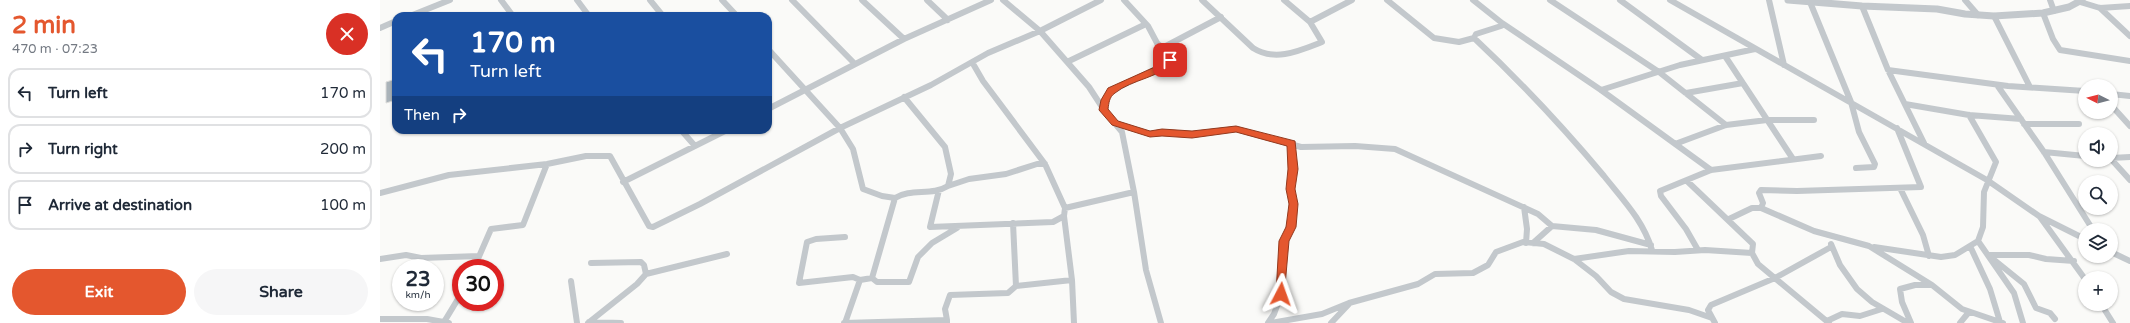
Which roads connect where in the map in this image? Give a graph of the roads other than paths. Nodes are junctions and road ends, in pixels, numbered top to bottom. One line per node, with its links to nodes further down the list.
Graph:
1 (450, 0): 26 (street)
2 (501, 0): 33 (street)
3 (577, 0): 34 (street)
4 (650, 0): 35 (street)
5 (722, 0): 36 (street)
6 (792, 0): 59 (street)
7 (862, 0): 50 (street)
8 (927, 0): 41 (street)
9 (991, 0): 41 (street)
10 (1003, 0): 47 (street)
11 (1101, 0): 47 (street)
12 (1124, 0): 45 (street)
13 (1202, 0): 40 (street)
14 (1284, 0): 42 (street)
15 (1352, 0): 42 (street)
16 (1387, 0): 49 (street)
17 (1473, 0): 43 (street)
18 (1550, 0): 62 (street)
19 (1620, 0): 55 (street)
20 (1670, 0): 52 (street)
21 (1769, 0): 60 (street)
22 (1788, 0): 27 (street)
23 (1964, 0): 38 (street)
24 (2050, 0): 31 (street)
25 (2081, 1): 30 (street); 31 (street)
26 (440, 2): 32 (street)
27 (1810, 2): 28 (street); 73 (street)
28 (1862, 6): 38 (street); 61 (street)
29 (2130, 6): 30 (street)
30 (2100, 8): 48 (street)
31 (2054, 11): 37 (street)
32 (419, 12)
33 (510, 12)
34 (586, 12)
35 (660, 12)
36 (733, 12)
37 (2043, 13): 39 (street); 56 (street)
38 (1978, 15): 39 (street)
39 (1994, 16): 65 (street)
40 (1221, 17): 42 (street); 51 (street)
41 (948, 20): 50 (street)
42 (1310, 22)
43 (1502, 23): 49 (street); 67 (street)
44 (392, 24): 46 (street)
45 (1146, 24): 51 (street); 58 (street)
46 (380, 28)
47 (1040, 31): 57 (street); 58 (street)
48 (2130, 36)
49 (1474, 38): 132 (street)
50 (904, 39): 59 (street)
51 (1164, 47): 76 (street)
52 (1755, 49): 54 (street); 60 (street)
53 (772, 53): 66 (street)
54 (1725, 56): 55 (street); 63 (street)
55 (1702, 60): 62 (street)
56 (2130, 61)
57 (972, 62): 72 (street); 101 (street)
58 (1068, 62): 76 (street)
59 (855, 64): 66 (street)
60 (1784, 65): 73 (street)
61 (1888, 70): 64 (street); 74 (street)
62 (1659, 72): 67 (street); 69 (street)
63 (1743, 83): 69 (street); 79 (street)
64 (1998, 85): 65 (street); 81 (street)
65 (2030, 87): 68 (street)
66 (806, 90): 75 (street); 86 (street)
67 (1601, 90): 91 (street)
68 (2078, 90)
69 (1686, 93): 84 (street)
70 (2118, 95): 71 (street)
71 (2130, 96)
72 (904, 97): 86 (street); 109 (street)
73 (1851, 102): 87 (street); 103 (street)
74 (1905, 104): 78 (street); 92 (street)
75 (772, 107)
76 (1104, 110): 82 (street)
77 (2118, 113): 85 (street)
78 (1969, 115): 81 (street); 105 (street)
79 (1767, 120): 80 (street); 84 (street); 98 (street)
80 (1814, 120)
81 (2023, 121): 83 (street); 94 (street)
82 (1115, 123): 90 (street); 112 (street)
83 (2079, 124)
84 (1726, 125): 91 (street)
85 (2130, 126)
86 (840, 128): 108 (street); 114 (street)
87 (1898, 128): 92 (street); 110 (street)
88 (684, 134): 93 (street)
89 (718, 134): 93 (street)
90 (1291, 144): 115 (street); 173 (street)
91 (1675, 144): 104 (street)
92 (1924, 144): 105 (street)
93 (695, 146): 108 (street)
94 (2044, 152): 95 (street); 121 (street)
95 (2078, 155)
96 (1821, 156): 98 (street)
97 (2130, 157): 99 (street)
98 (1792, 158): 104 (street)
99 (2118, 158)
100 (547, 164): 108 (street); 113 (street); 137 (street)
101 (1045, 164): 109 (street); 117 (street)
102 (2118, 166): 106 (street)
103 (1856, 168)
104 (1711, 170): 107 (street)
105 (1987, 180): 118 (street); 127 (street)
106 (2130, 180)
107 (1688, 181): 119 (street); 133 (street)
108 (623, 182)
109 (948, 186): 111 (street)
110 (1900, 188): 116 (street); 138 (street)
111 (939, 190): 114 (street); 123 (street)
112 (1134, 192): 117 (street); 172 (street)
113 (380, 193)
114 (895, 198): 148 (street)
115 (1524, 207): 122 (street); 128 (street)
116 (1761, 208): 119 (street); 126 (street)
117 (1065, 212): 120 (street); 151 (street)
118 (2039, 216): 124 (street); 143 (street)
119 (1728, 219): 134 (street)
120 (1013, 223): 123 (street); 154 (street)
121 (2089, 223)
122 (1552, 226): 128 (street); 132 (street)
123 (959, 227): 148 (street)
124 (2078, 236)
125 (845, 237): 150 (street)
126 (1833, 237): 129 (street); 131 (street)
127 (1978, 241): 130 (street); 139 (street)
128 (1529, 243): 142 (street); 155 (street)
129 (1868, 246): 138 (street); 153 (street)
130 (1970, 246): 138 (street); 178 (street)
131 (1831, 247): 149 (street); 156 (street)
132 (1652, 248): 133 (street); 142 (street)
133 (1698, 250): 134 (street)
134 (1752, 252): 149 (street)
135 (727, 254): 147 (street)
136 (2118, 255): 144 (street)
137 (479, 256): 140 (street); 141 (street)
138 (1929, 256)
139 (1988, 256): 143 (street); 161 (street); 179 (street)
140 (380, 259)
141 (478, 259)
142 (1574, 259): 163 (street)
143 (2074, 261): 146 (street)
144 (2130, 261)
145 (591, 263): 147 (street)
146 (2080, 271)
147 (646, 274): 168 (street)
148 (872, 278): 150 (street)
149 (1775, 278): 163 (street); 165 (street)
150 (860, 280): 170 (street)
151 (1072, 280): 154 (street); 171 (street)
152 (571, 281): 167 (street)
153 (1932, 285): 159 (street); 176 (street)
154 (1016, 286): 164 (street)
155 (1349, 303): 173 (street); 174 (street)
156 (1882, 309): 165 (street); 175 (street)
157 (452, 311): 166 (street)
158 (2105, 311): 180 (street)
159 (1970, 312): 177 (street); 178 (street)
160 (380, 319): 162 (street)
161 (2055, 319)
162 (402, 321): 166 (street)
163 (1714, 321)
164 (947, 322): 170 (street)
165 (1828, 322)
166 (446, 323)
167 (577, 323)
168 (589, 323): 169 (street)
169 (621, 323)
170 (844, 323)
171 (1074, 323)
172 (1161, 323)
173 (1269, 323)
174 (1331, 323)
175 (1908, 323)
176 (1911, 323)
177 (1960, 323)
178 (2001, 323)
179 (2023, 323)
180 (2113, 323)

